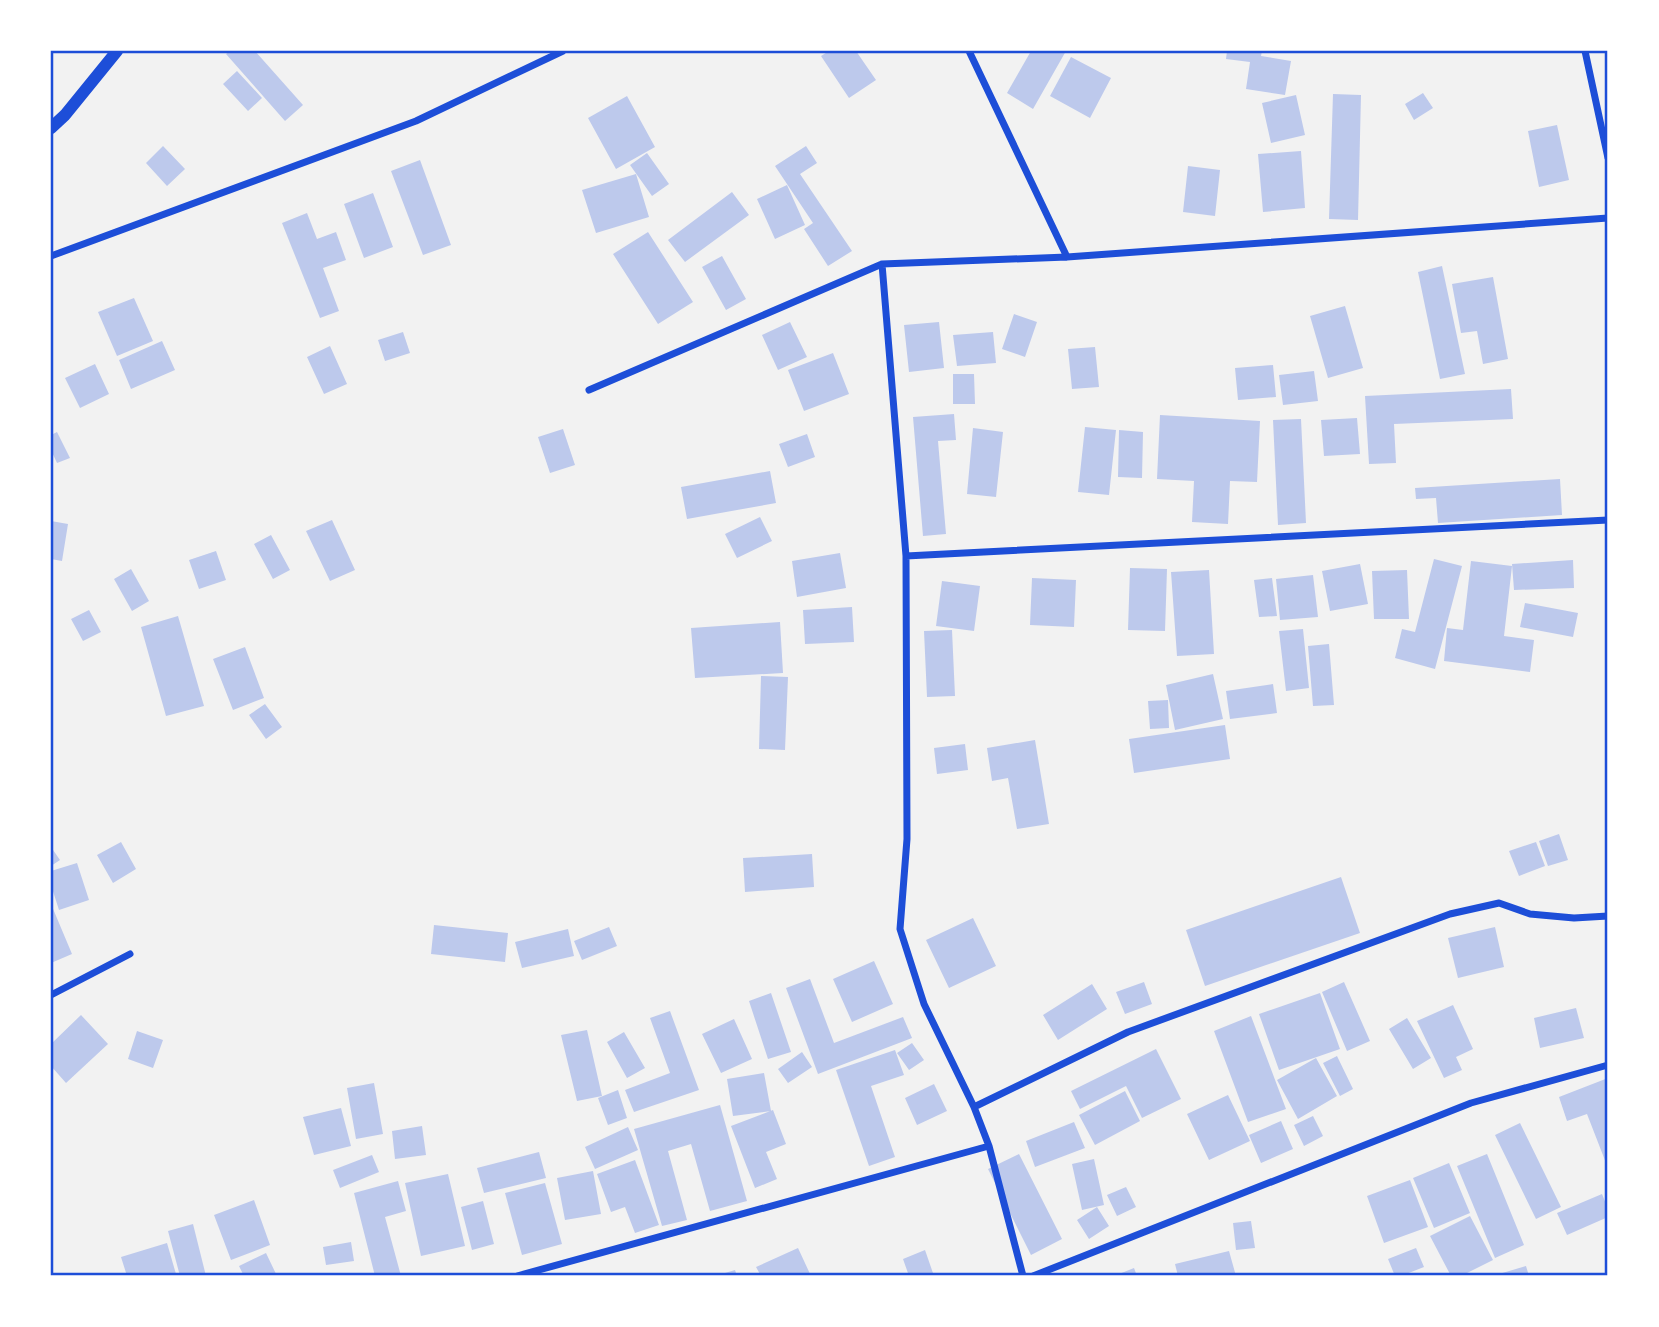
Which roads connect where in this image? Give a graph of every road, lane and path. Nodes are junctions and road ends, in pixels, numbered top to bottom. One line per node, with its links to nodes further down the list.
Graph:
1 (117, 51): 5 (street)
2 (563, 51): 8 (street)
3 (969, 51): 9 (street)
4 (1585, 51): 6 (street)
5 (51, 128)
6 (1608, 158)
7 (1608, 218): 9 (street)
8 (51, 256)
9 (1067, 257): 10 (street)
10 (882, 264): 11 (street); 13 (street)
11 (589, 390)
12 (1608, 520): 13 (street)
13 (906, 556): 18 (street)
14 (1608, 916): 18 (street)
15 (130, 954): 16 (street)
16 (51, 995)
17 (1608, 1065): 22 (street)
18 (974, 1107): 19 (street)
19 (989, 1146): 20 (street); 21 (street)
20 (516, 1276)
21 (1023, 1276)
22 (1033, 1276)

